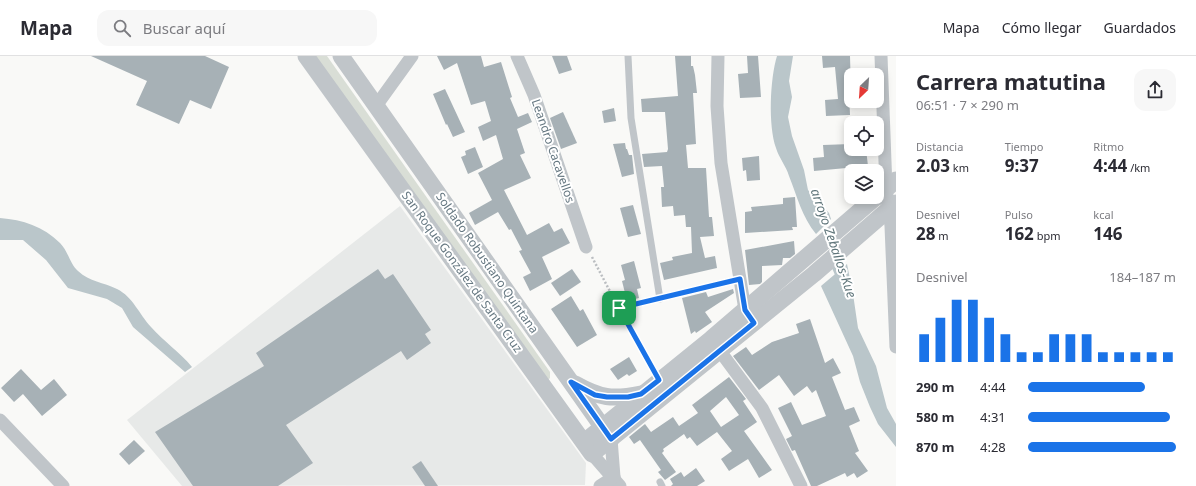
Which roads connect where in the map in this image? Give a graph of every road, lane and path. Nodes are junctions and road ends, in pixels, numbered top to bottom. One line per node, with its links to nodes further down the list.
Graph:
1 (306, 56): 26 (street, San Roque González de Santa Cruz)
2 (341, 56): 8 (street, Soldado Robustiano Quintana)
3 (412, 56): 8 (street)
4 (517, 56): 14 (street, Leandro Cacavellos)
5 (628, 56): 16 (lane)
6 (718, 56): 15 (street)
7 (882, 56): 9 (street)
8 (376, 106): 22 (street, Soldado Robustiano Quintana)
9 (884, 164)
10 (884, 190): 12 (street)
11 (873, 204): 13 (street)
12 (892, 206): 13 (street); 20 (street)
13 (853, 229): 18 (street); 18 (street)
14 (586, 247): 17 (path)
15 (740, 279): 16 (lane); 18 (street)
16 (660, 299): 17 (lane)
17 (619, 308): 21 (path)
18 (750, 316): 19 (street)
19 (715, 345): 21 (street); 25 (street); 30 (street)
20 (896, 347)
21 (659, 380): 23 (street)
22 (571, 382): 23 (street); 25 (street, Soldado Robustiano Quintana)
23 (641, 394): 25 (street)
24 (0, 420): 28 (street)
25 (606, 433): 26 (street); 27 (street)
26 (588, 448): 27 (street, San Roque González de Santa Cruz)
27 (617, 482): 29 (street)
28 (63, 486)
29 (600, 486)
30 (801, 486)

